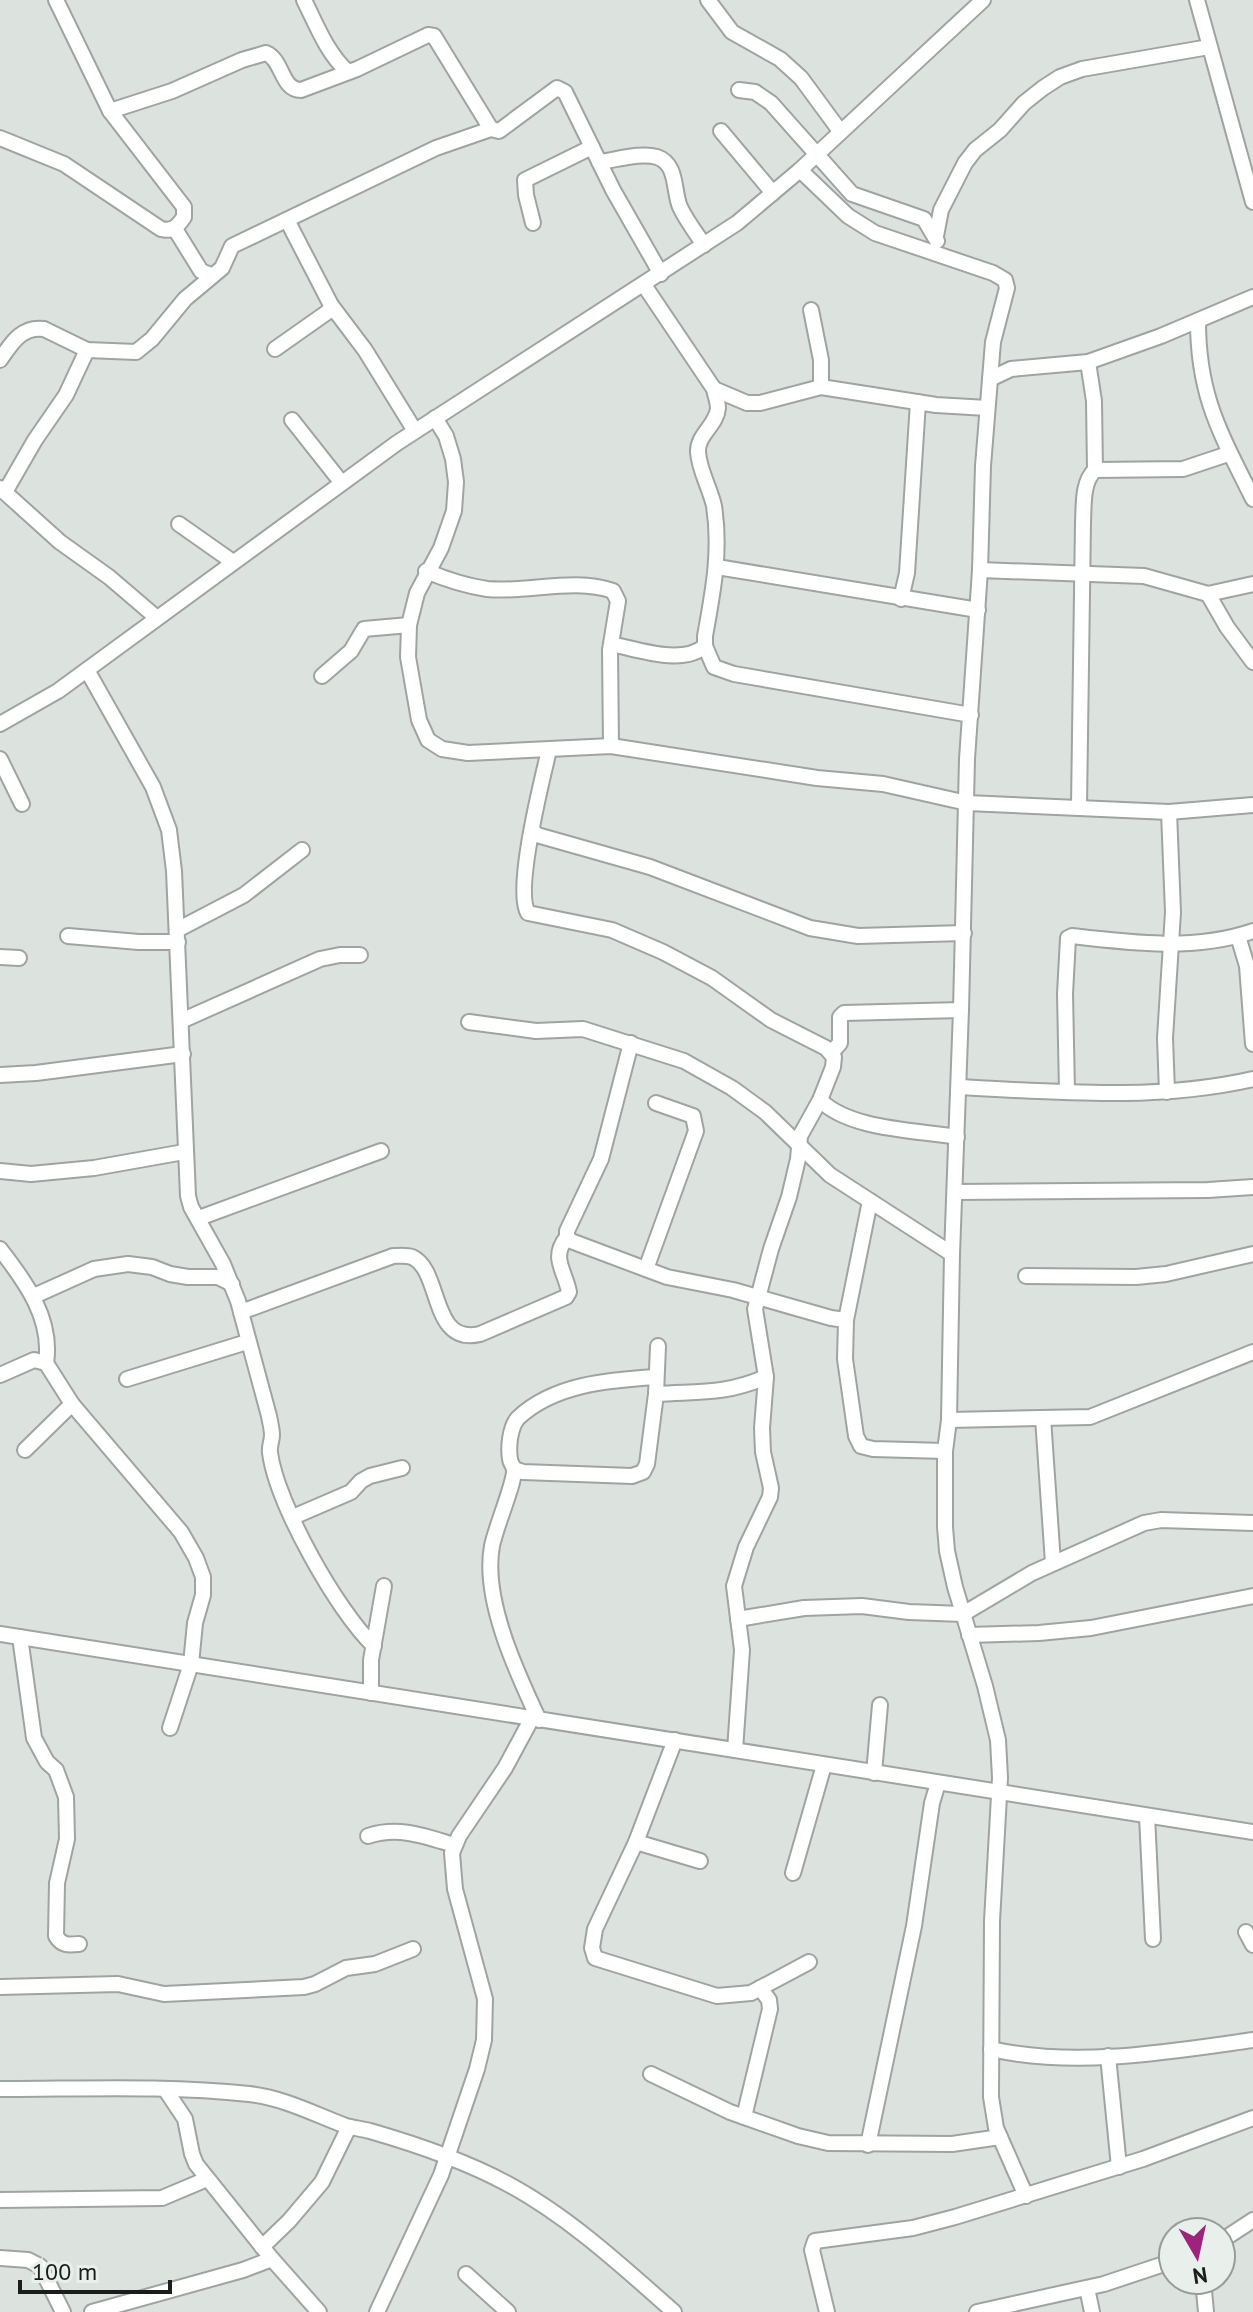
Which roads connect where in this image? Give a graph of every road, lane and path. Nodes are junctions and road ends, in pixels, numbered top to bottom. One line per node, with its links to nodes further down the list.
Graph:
1 (56, 0): 9 (street)
2 (304, 0): 7 (street)
3 (708, 0): 12 (street)
4 (983, 0): 12 (street)
5 (1197, 0): 6 (street)
6 (1209, 47): 19 (street); 20 (street)
7 (347, 71): 9 (street); 10 (street)
8 (739, 90): 15 (street)
9 (110, 111): 24 (street)
10 (491, 129): 14 (street); 22 (street)
11 (721, 131): 18 (street)
12 (840, 131): 15 (street)
13 (0, 138): 24 (street)
14 (592, 147): 16 (street); 23 (street)
15 (816, 154): 17 (street); 21 (street)
16 (599, 162): 26 (street); 28 (street)
17 (800, 170): 18 (street); 27 (street)
18 (773, 193): 26 (street)
19 (1253, 202)
20 (941, 210): 21 (street); 25 (street)
21 (924, 219): 25 (street)
22 (287, 220): 29 (street); 32 (street)
23 (533, 223)
24 (175, 229): 29 (street)
25 (936, 236): 27 (street)
26 (704, 245): 28 (street)
27 (942, 257): 40 (street)
28 (661, 274): 30 (street)
29 (211, 275): 37 (street)
30 (644, 285): 45 (street); 50 (street)
31 (1253, 297): 34 (street)
32 (331, 305): 36 (street); 52 (street)
33 (811, 310): 44 (street)
34 (1198, 321): 35 (street); 38 (street)
35 (1181, 328): 38 (street); 41 (street)
36 (275, 349)
37 (87, 350): 39 (street); 56 (street)
38 (1198, 352): 53 (street)
39 (0, 360)
40 (991, 360): 42 (street); 43 (street)
41 (1088, 362): 42 (street); 54 (street)
42 (1011, 369): 43 (street)
43 (990, 379): 49 (street)
44 (821, 387): 46 (street); 47 (street)
45 (714, 389): 46 (street); 48 (street)
46 (733, 398): 48 (street)
47 (918, 402): 49 (street); 66 (street)
48 (718, 406): 60 (street)
49 (987, 408): 61 (street)
50 (435, 418): 52 (street); 62 (street)
51 (292, 420): 55 (street)
52 (415, 431): 55 (street)
53 (1228, 454): 54 (street); 57 (street)
54 (1095, 470): 63 (street)
55 (341, 482): 59 (street)
56 (2, 490): 68 (street)
57 (1253, 499)
58 (179, 524): 59 (street)
59 (233, 562): 68 (street)
60 (717, 567): 66 (street); 71 (street)
61 (980, 570): 63 (street); 67 (street)
62 (426, 571): 69 (street); 70 (street)
63 (1082, 573): 65 (street); 83 (street)
64 (1253, 584): 65 (street)
65 (1208, 594): 72 (street)
66 (901, 599): 67 (street)
67 (978, 610): 75 (street)
68 (157, 618): 73 (street)
69 (409, 625): 74 (street); 78 (street)
70 (611, 644): 71 (street); 77 (street)
71 (705, 646): 75 (street)
72 (1253, 662)
73 (87, 670): 76 (street); 90 (street)
74 (322, 676)
75 (971, 715): 80 (street)
76 (0, 724)
77 (611, 746): 78 (street); 80 (street)
78 (549, 750): 85 (street)
79 (0, 759): 81 (street)
80 (967, 803): 83 (street); 88 (street)
81 (22, 804)
82 (1253, 805): 84 (street)
83 (1079, 806): 84 (street)
84 (1169, 812): 92 (street)
85 (532, 830): 88 (street); 101 (street)
86 (302, 850): 90 (street)
87 (1253, 931): 91 (street)
88 (964, 933): 96 (street)
89 (68, 936): 90 (street)
90 (178, 936): 97 (street)
91 (1238, 936): 92 (street); 100 (street)
92 (1169, 943): 106 (street); 107 (street)
93 (360, 955): 97 (street)
94 (0, 957): 95 (street)
95 (19, 958)
96 (961, 1010): 101 (street); 105 (street)
97 (181, 1021): 102 (street)
98 (469, 1022): 99 (street)
99 (631, 1043): 111 (street); 119 (street)
100 (1253, 1044)
101 (832, 1052): 108 (street)
102 (183, 1054): 103 (street); 113 (street)
103 (0, 1075)
104 (1253, 1079): 107 (street)
105 (959, 1087): 106 (street); 110 (street)
106 (1067, 1091): 107 (street)
107 (1167, 1092)
108 (820, 1100): 110 (street); 111 (street)
109 (656, 1103): 123 (street)
110 (957, 1137): 116 (street)
111 (798, 1145): 117 (street); 127 (street)
112 (381, 1151): 118 (street)
113 (184, 1152): 114 (street); 118 (street)
114 (0, 1171)
115 (1253, 1187): 116 (street)
116 (955, 1192): 121 (street)
117 (870, 1201): 121 (street); 129 (street)
118 (199, 1218): 125 (street)
119 (567, 1237): 123 (street); 128 (street)
120 (0, 1249): 126 (street)
121 (952, 1254): 141 (street)
122 (1253, 1254): 124 (street)
123 (646, 1269): 127 (street)
124 (1026, 1276)
125 (232, 1284): 126 (street); 128 (street)
126 (34, 1296): 133 (street)
127 (756, 1296): 129 (street); 136 (street)
128 (241, 1312): 130 (street)
129 (846, 1320): 143 (street)
130 (247, 1342): 137 (street); 146 (street)
131 (658, 1346): 135 (street)
132 (1253, 1352): 140 (street)
133 (46, 1363): 134 (street); 139 (street)
134 (0, 1375)
135 (656, 1377): 138 (street); 145 (street)
136 (766, 1377): 138 (street); 152 (street)
137 (127, 1379)
138 (656, 1394): 145 (street)
139 (72, 1404): 142 (street); 157 (street)
140 (1043, 1418): 141 (street); 148 (street)
141 (949, 1420): 143 (street)
142 (25, 1450)
143 (945, 1451): 151 (street)
144 (402, 1468): 146 (street)
145 (514, 1469): 160 (street)
146 (293, 1517): 156 (street)
147 (1253, 1523): 148 (street)
148 (1053, 1563): 151 (street)
149 (384, 1586): 156 (street)
150 (1253, 1596): 154 (street)
151 (963, 1614): 152 (street); 154 (street)
152 (738, 1619): 163 (street)
153 (0, 1634): 155 (street)
154 (969, 1635): 167 (street)
155 (20, 1637): 157 (street); 176 (street)
156 (374, 1646): 158 (street)
157 (191, 1664): 158 (street); 161 (street)
158 (371, 1693): 160 (street)
159 (880, 1705): 165 (street)
160 (536, 1719): 162 (street); 172 (street)
161 (170, 1728)
162 (675, 1740): 163 (street); 171 (street)
163 (735, 1750): 164 (street)
164 (824, 1765): 165 (street); 174 (street)
165 (874, 1773): 166 (street)
166 (938, 1783): 167 (street); 191 (street)
167 (1000, 1793): 168 (street); 182 (street)
168 (1147, 1816): 169 (street); 175 (street)
169 (1253, 1832)
170 (368, 1836): 172 (street)
171 (636, 1842): 173 (street); 180 (street)
172 (454, 1845): 192 (street)
173 (700, 1861)
174 (793, 1873)
175 (1153, 1939)
176 (79, 1944)
177 (413, 1949): 179 (street)
178 (809, 1962): 180 (street)
179 (0, 1987)
180 (760, 1988): 187 (street)
181 (1253, 2040): 183 (street)
182 (991, 2049): 183 (street); 190 (street)
183 (1108, 2056): 193 (street)
184 (651, 2074): 187 (street)
185 (0, 2089): 186 (street)
186 (165, 2089): 189 (street); 194 (street)
187 (744, 2117): 191 (street)
188 (1253, 2118): 193 (street)
189 (349, 2127): 192 (street); 197 (street)
190 (1000, 2137): 191 (street); 195 (street)
191 (868, 2145)
192 (446, 2158): 205 (street); 207 (street)
193 (1119, 2167): 195 (street)
194 (207, 2179): 196 (street); 197 (street)
195 (1026, 2196): 208 (street)
196 (0, 2200)
197 (267, 2253): 203 (street); 204 (street)
198 (0, 2258): 202 (street)
199 (1157, 2266): 201 (street)
200 (466, 2274): 206 (street)
201 (1087, 2288): 209 (street); 210 (street)
202 (63, 2312)
203 (92, 2312)
204 (319, 2312)
205 (377, 2312)
206 (508, 2312)
207 (674, 2312)
208 (827, 2312)
209 (977, 2312)
210 (1092, 2312)

